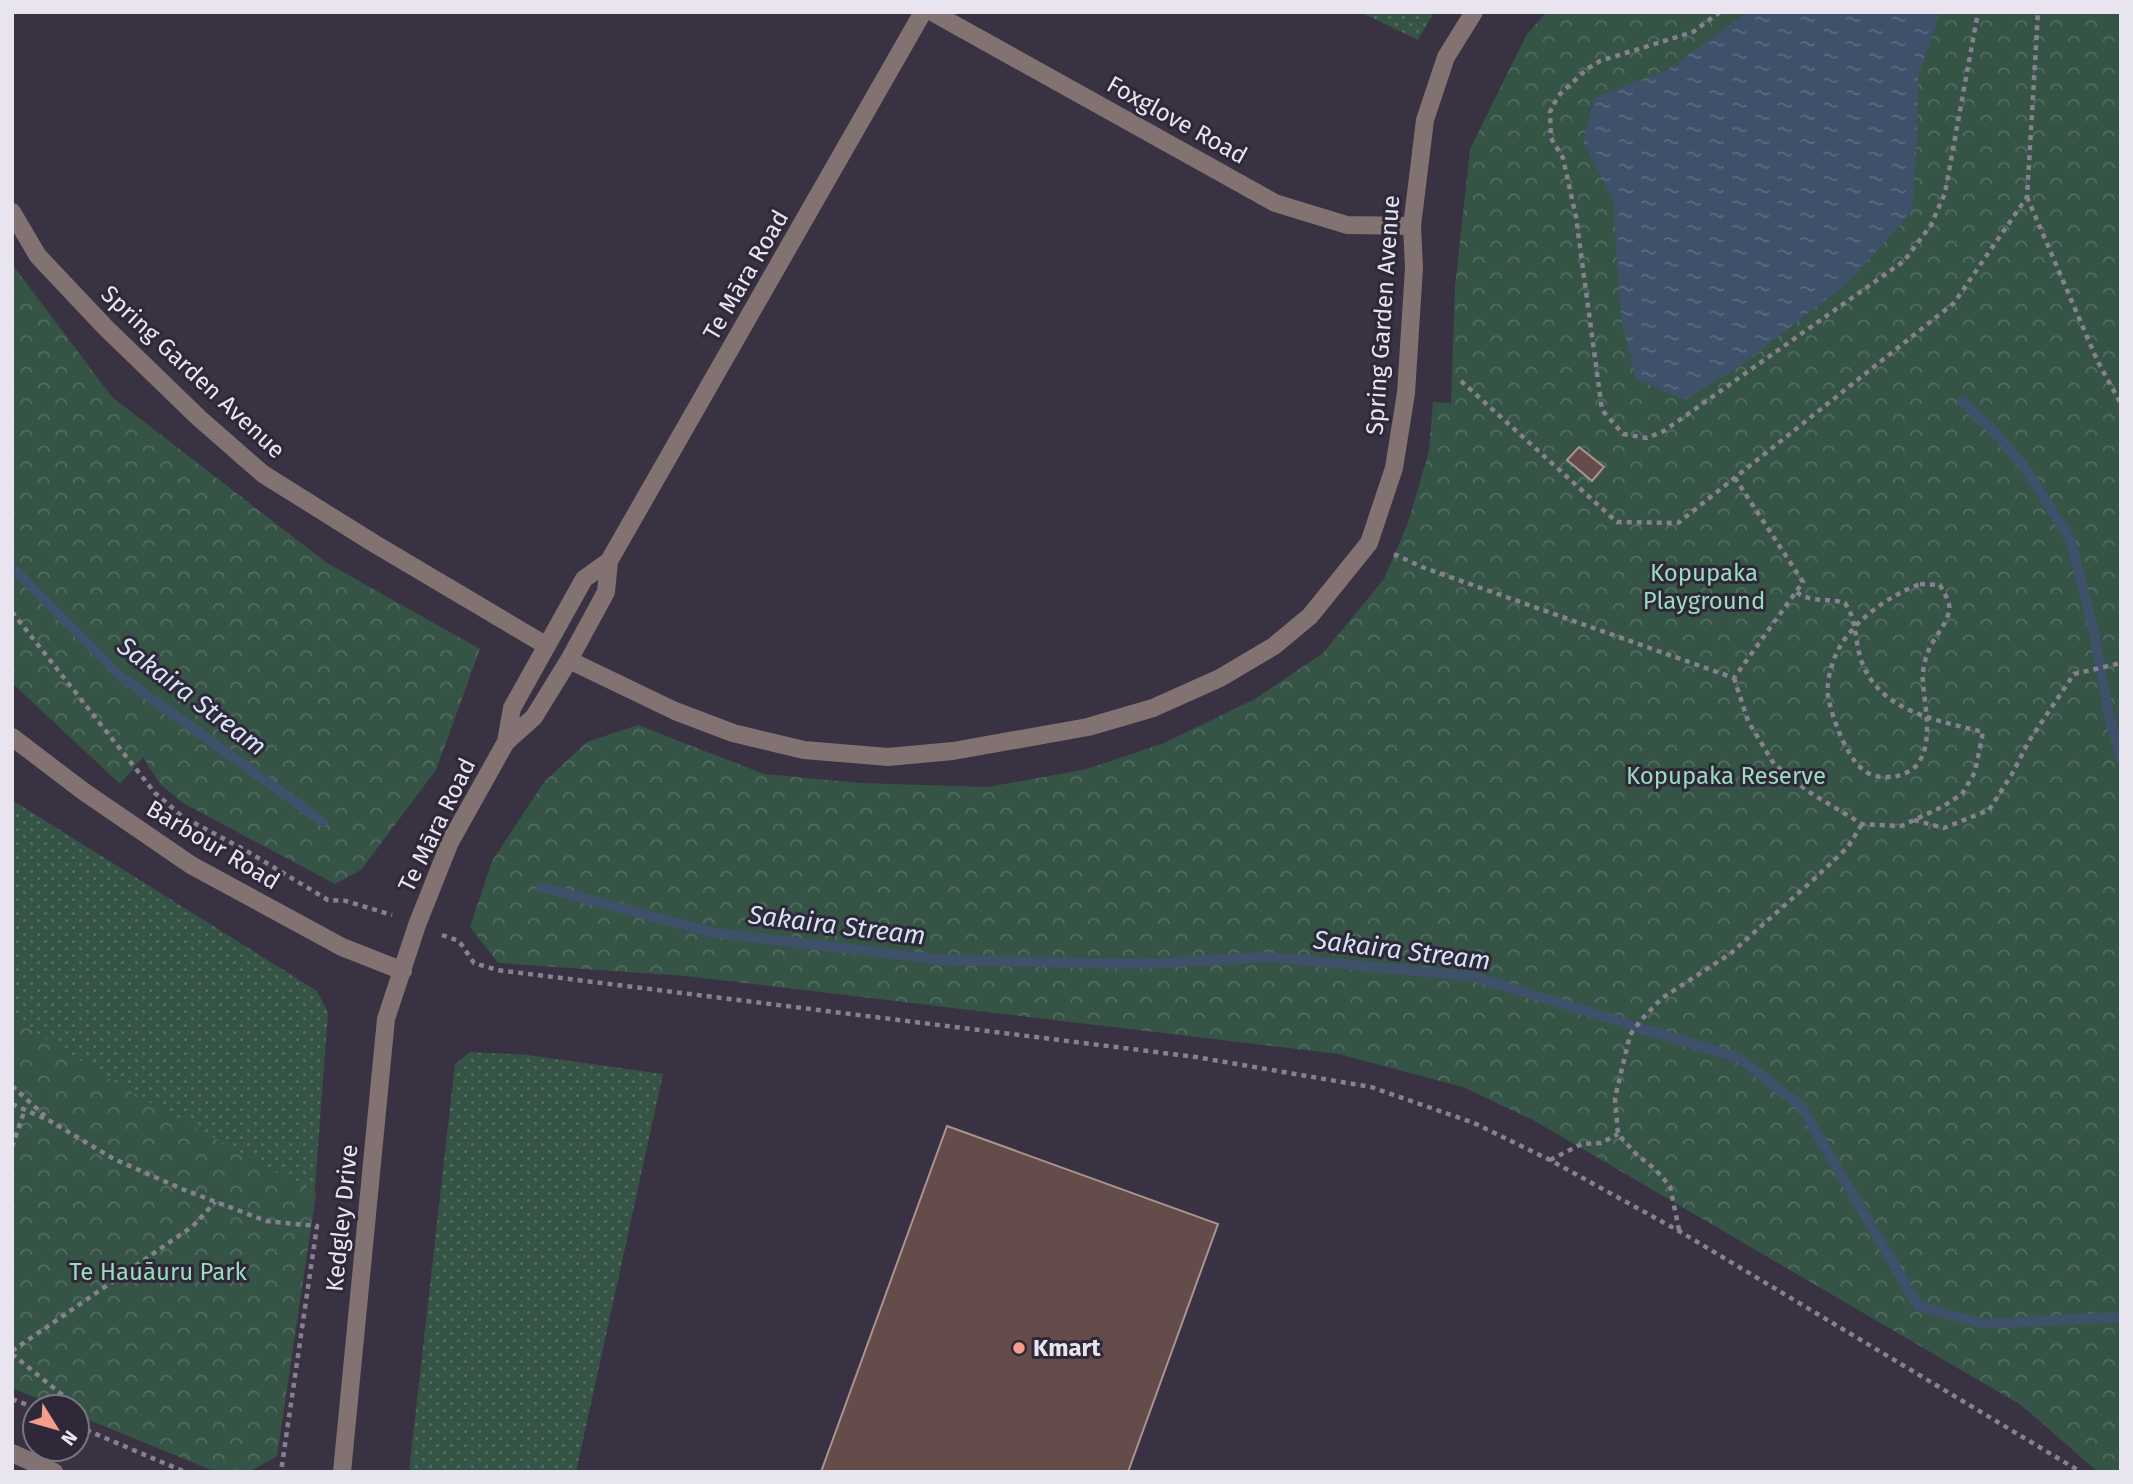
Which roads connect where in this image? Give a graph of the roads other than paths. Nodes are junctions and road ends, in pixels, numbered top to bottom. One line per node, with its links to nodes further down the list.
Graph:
1 (923, 12): 6 (street, Te Māra Road)
2 (932, 12): 5 (street, Foxglove Road)
3 (1474, 12): 5 (street, Spring Garden Avenue)
4 (12, 212): 7 (street, Spring Garden Avenue)
5 (1412, 226): 8 (street, Spring Garden Avenue)
6 (609, 561): 7 (street, Te Māra Road); 8 (street, Te Māra Road)
7 (547, 646): 10 (street, Te Māra Road)
8 (569, 660): 10 (street, Te Māra Road)
9 (12, 737): 11 (street, Barbour Road)
10 (506, 742): 11 (street, Te Māra Road)
11 (403, 971): 14 (street, Kedgley Drive)
12 (12, 1453): 13 (street)
13 (54, 1472)
14 (342, 1472)

